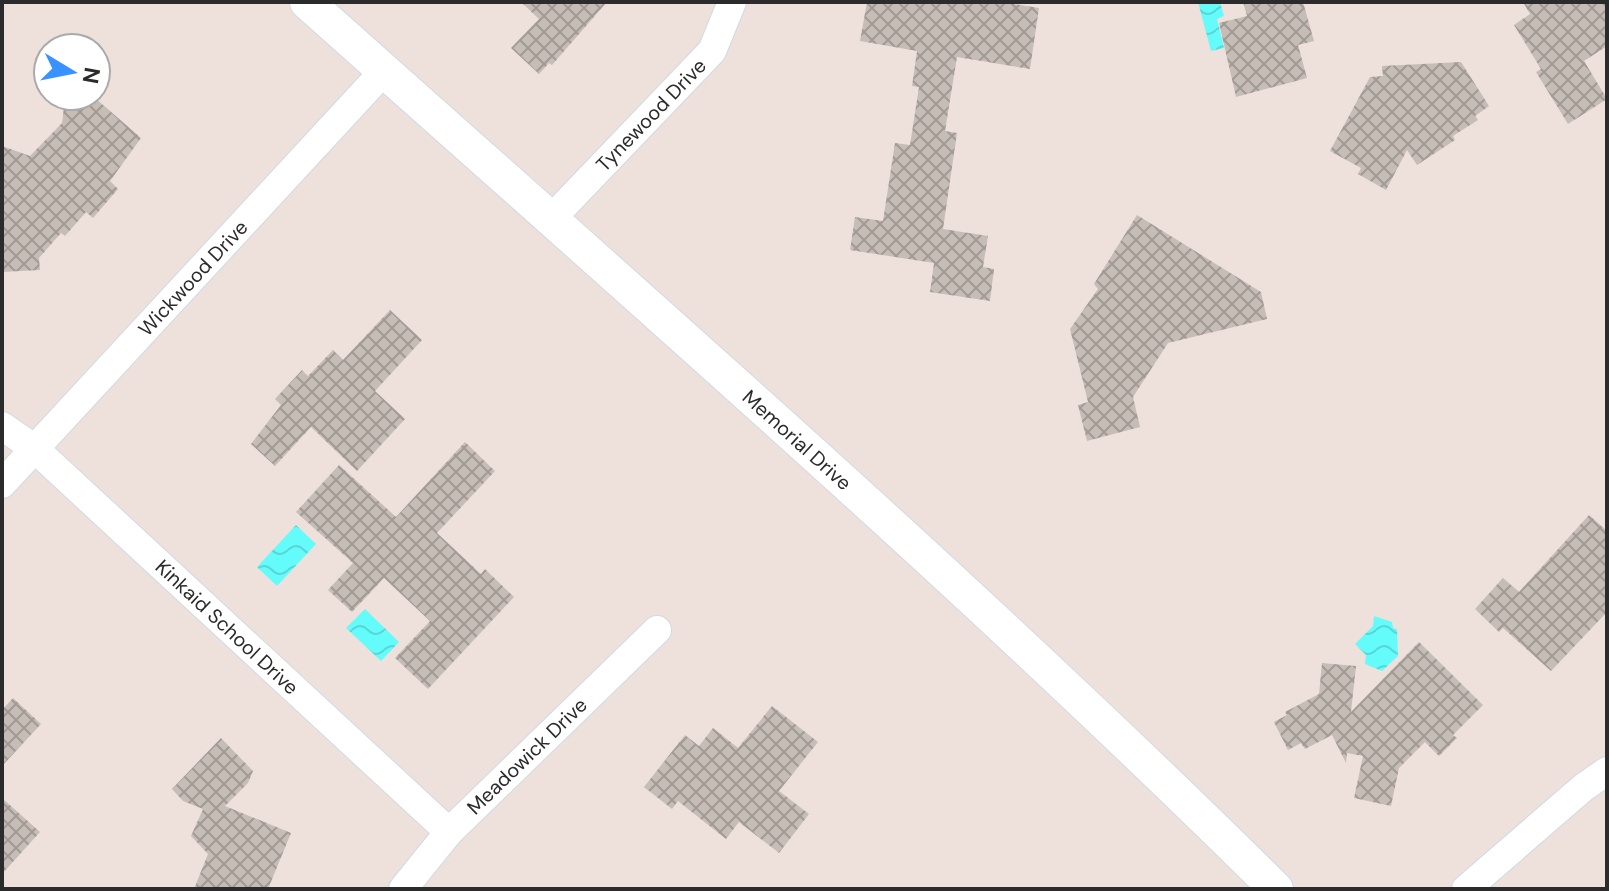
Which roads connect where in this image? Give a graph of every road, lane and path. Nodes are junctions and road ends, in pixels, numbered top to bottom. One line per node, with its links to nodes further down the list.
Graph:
1 (307, 2): 3 (street, Memorial Drive)
2 (732, 2): 4 (street, Tynewood Drive)
3 (384, 71): 4 (street, Memorial Drive); 6 (street, Wickwood Drive)
4 (552, 218): 12 (street, Memorial Drive)
5 (2, 426): 6 (street, Kinkaid School Drive)
6 (35, 449): 7 (street, Wickwood Drive); 10 (street, Kinkaid School Drive)
7 (2, 484)
8 (657, 630): 10 (street, Meadowick Drive)
9 (1607, 771): 13 (street)
10 (449, 832): 11 (street, Meadowick Drive)
11 (403, 889)
12 (1276, 889)
13 (1466, 889)

